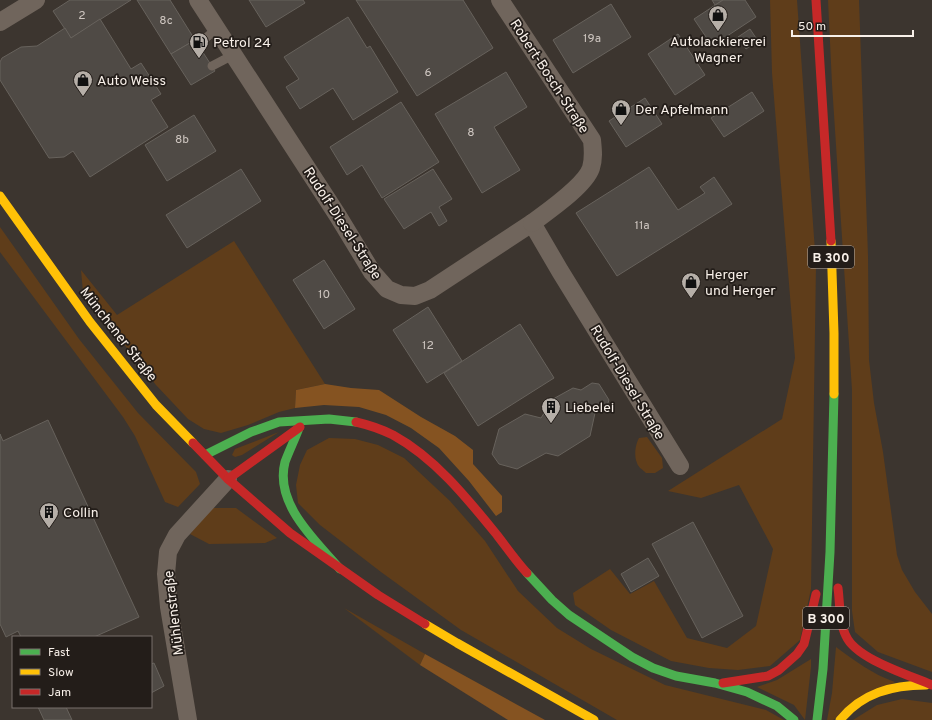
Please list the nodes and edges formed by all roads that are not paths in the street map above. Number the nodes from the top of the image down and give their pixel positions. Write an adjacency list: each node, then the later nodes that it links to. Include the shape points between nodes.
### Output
1 (36, 0): 5 (street)
2 (198, 0): 6 (street, Rudolf-Diesel-Straße)
3 (500, 0): 11 (street, Robert-Bosch-Straße, via 592,140 594,155 591,169 583,181)
4 (816, 0): 17 (main road, B 300, via 834,331)
5 (0, 22)
6 (216, 29): 7 (lane); 8 (street, Rudolf-Diesel-Straße)
7 (198, 45)
8 (233, 55): 9 (lane); 11 (street, Rudolf-Diesel-Straße, via 372,272 387,289 401,295 415,296 430,290)
9 (212, 66)
10 (0, 196): 14 (main road, Münchener Straße, via 90,322 156,405)
11 (532, 223): 15 (street, Rudolf-Diesel-Straße)
12 (315, 418): 13 (main road); 14 (main road, via 279,422 242,436); 19 (main road, via 354,421 376,426 410,445 432,462 461,492 526,572 562,609 630,656 684,678)
13 (299, 428): 16 (main road); 18 (main road, via 285,463 287,498 300,523)
14 (205, 455): 16 (main road, Münchener Straße)
15 (680, 466)
16 (228, 479): 18 (main road, Münchener Straße, via 290,533); 21 (street, Mühlenstraße, via 177,535 168,552 166,574 169,607)
17 (832, 515): 19 (main road, via 804,644 792,659 768,676); 20 (main road, via 841,617 850,644 866,657); 24 (main road, B 300)
18 (340, 569): 22 (main road, via 457,643)
19 (716, 684): 23 (main road, via 765,699)
20 (931, 685): 25 (main road, via 901,686 877,692 853,706)
21 (188, 720)
22 (594, 720)
23 (794, 720)
24 (817, 720)
25 (840, 720)

